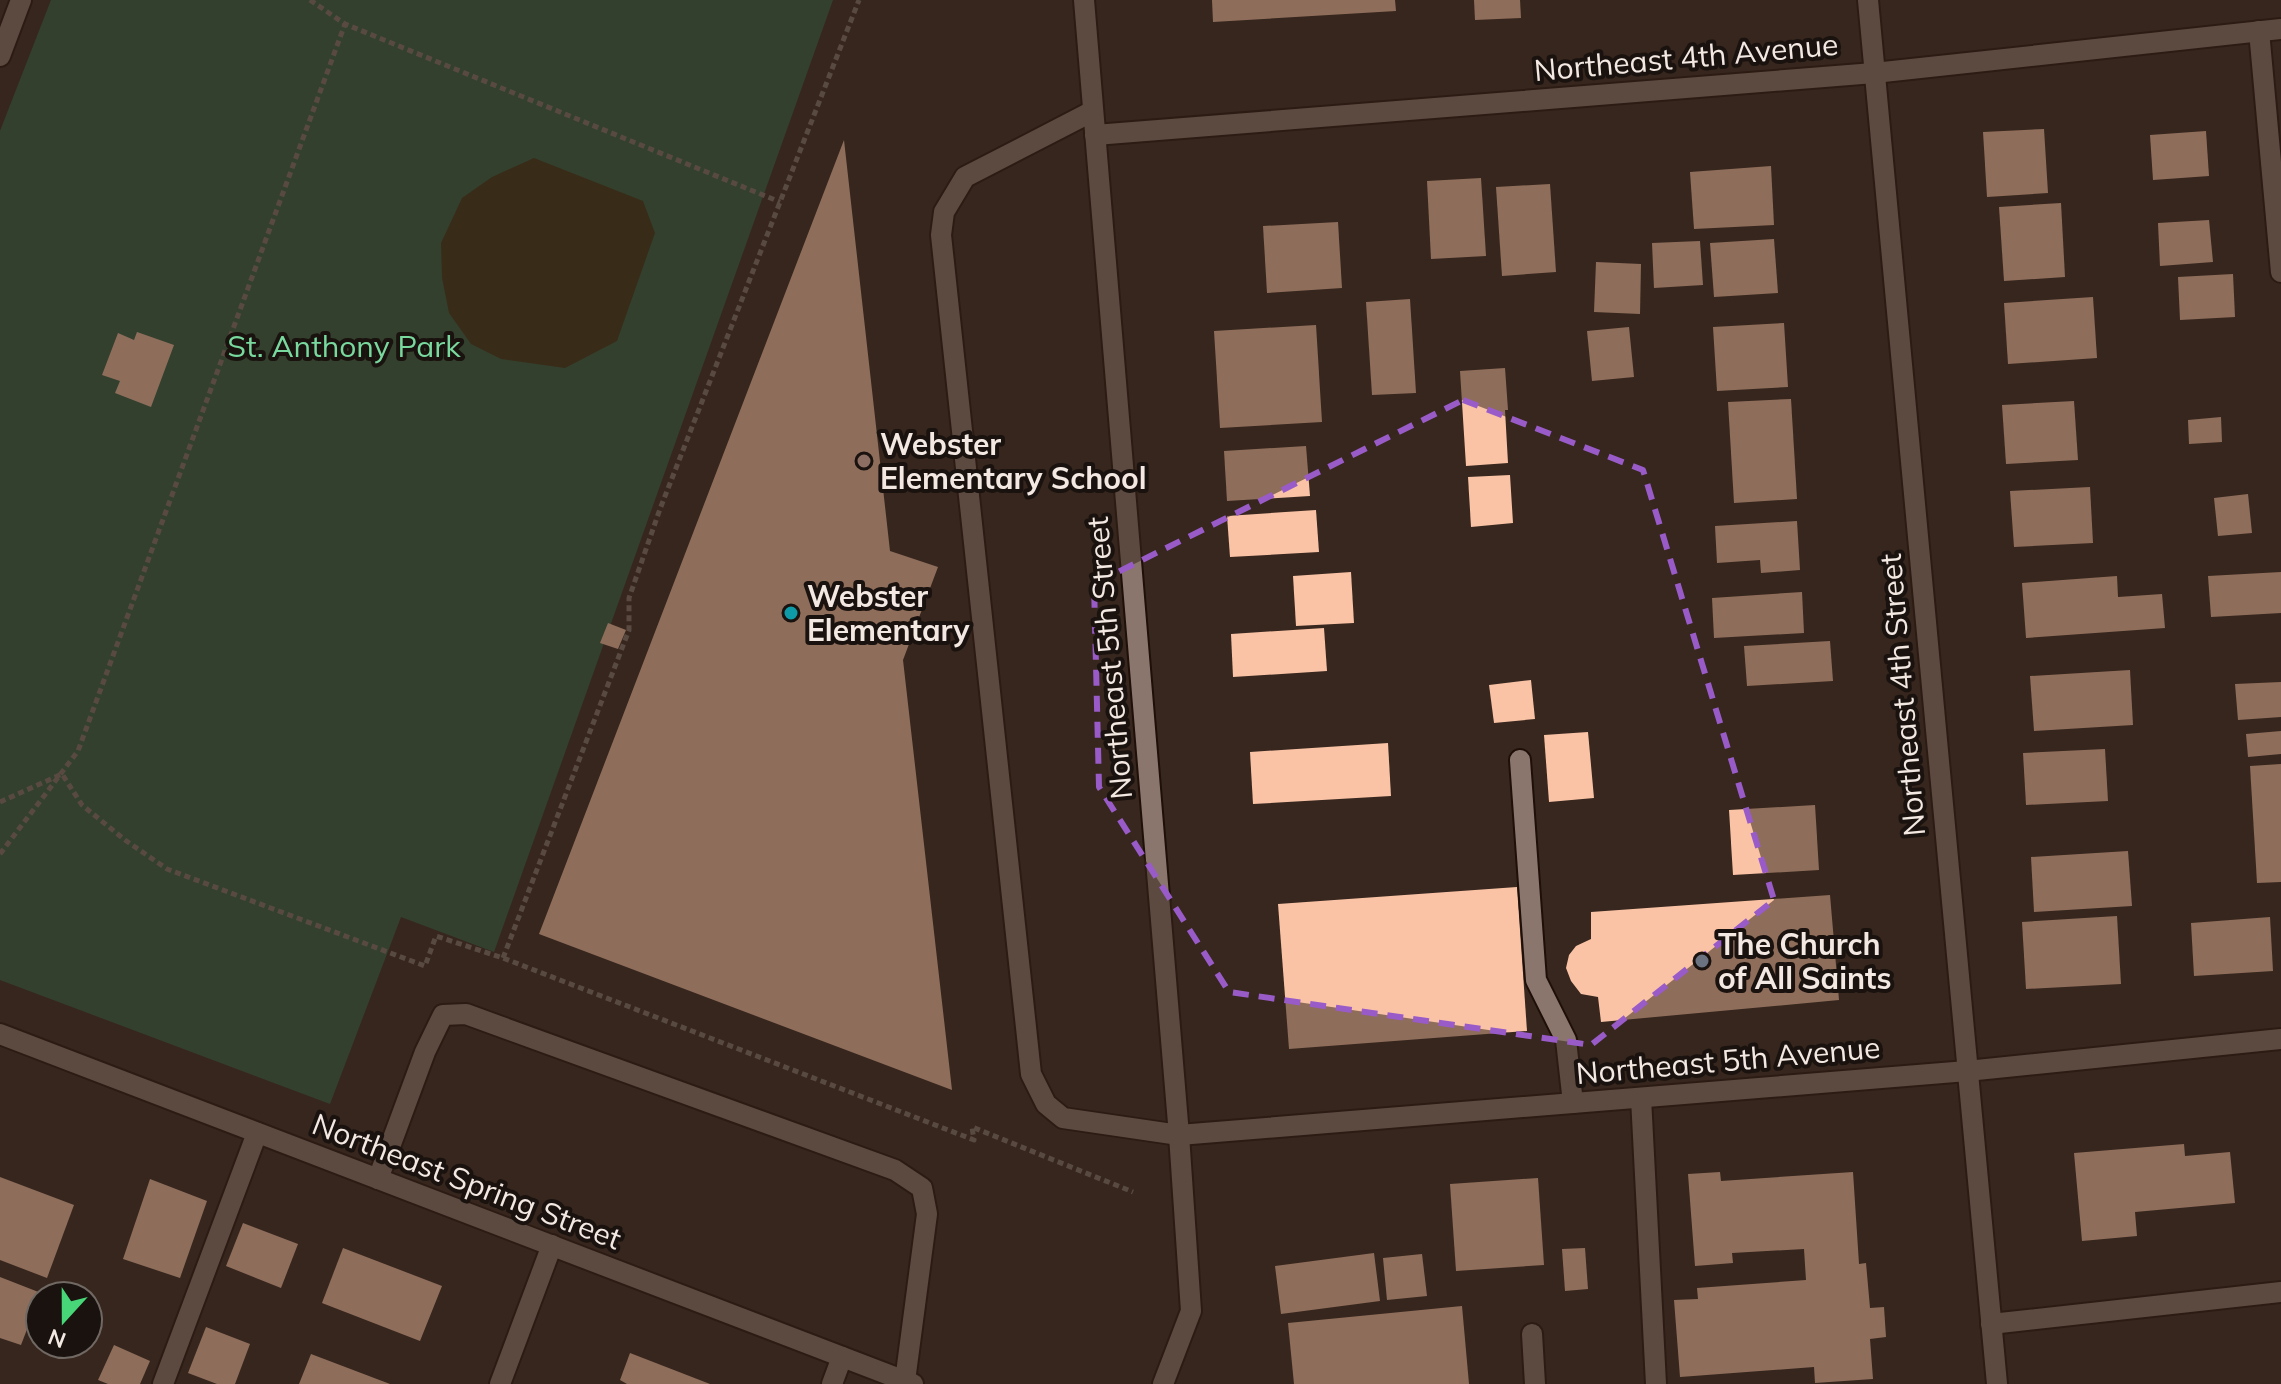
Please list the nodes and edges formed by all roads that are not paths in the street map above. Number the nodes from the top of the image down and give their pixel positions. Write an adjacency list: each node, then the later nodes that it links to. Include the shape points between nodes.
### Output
1 (21, 0): 6 (street)
2 (1084, 0): 8 (street, Northeast 5th Street)
3 (1868, 0): 7 (street, Northeast 4th Street)
4 (2281, 29): 5 (street, Northeast 4th Avenue)
5 (2259, 31): 7 (street, Northeast 4th Avenue); 10 (street)
6 (0, 56)
7 (1874, 73): 9 (street, Northeast 4th Avenue); 14 (street, Northeast 4th Street)
8 (1093, 111): 9 (street, Northeast 5th Street); 18 (street, Northeast 5th Avenue, via 965,177 944,212 941,235 1031,1074 1046,1104 1063,1118)
9 (1095, 135): 18 (street, Northeast 5th Street)
10 (2281, 272)
11 (1520, 760): 16 (street, via 1536,980 1566,1040)
12 (0, 1034): 17 (street, Northeast Spring Street)
13 (2281, 1039): 14 (street, Northeast 5th Avenue)
14 (1967, 1071): 15 (street, Northeast 5th Avenue); 22 (street, Northeast 4th Street)
15 (1641, 1098): 16 (street, Northeast 5th Avenue); 31 (street)
16 (1573, 1103): 18 (street, Northeast 5th Avenue)
17 (257, 1133): 19 (street, Northeast Spring Street); 26 (street)
18 (1179, 1135): 29 (street, Northeast 5th Street, via 1191,1311)
19 (378, 1179): 20 (street, Northeast Spring Street); 25 (street, via 443,1015 466,1014 895,1170 922,1188 927,1214)
20 (552, 1245): 24 (street, Northeast Spring Street); 27 (street)
21 (2281, 1292): 22 (street)
22 (1991, 1324): 32 (street, Northeast 4th Street)
23 (1532, 1334): 30 (street)
24 (842, 1357): 25 (street, Northeast Spring Street); 28 (street)
25 (909, 1382)
26 (163, 1384)
27 (500, 1384)
28 (832, 1384)
29 (1163, 1384)
30 (1535, 1384)
31 (1656, 1384)
32 (1997, 1384)

